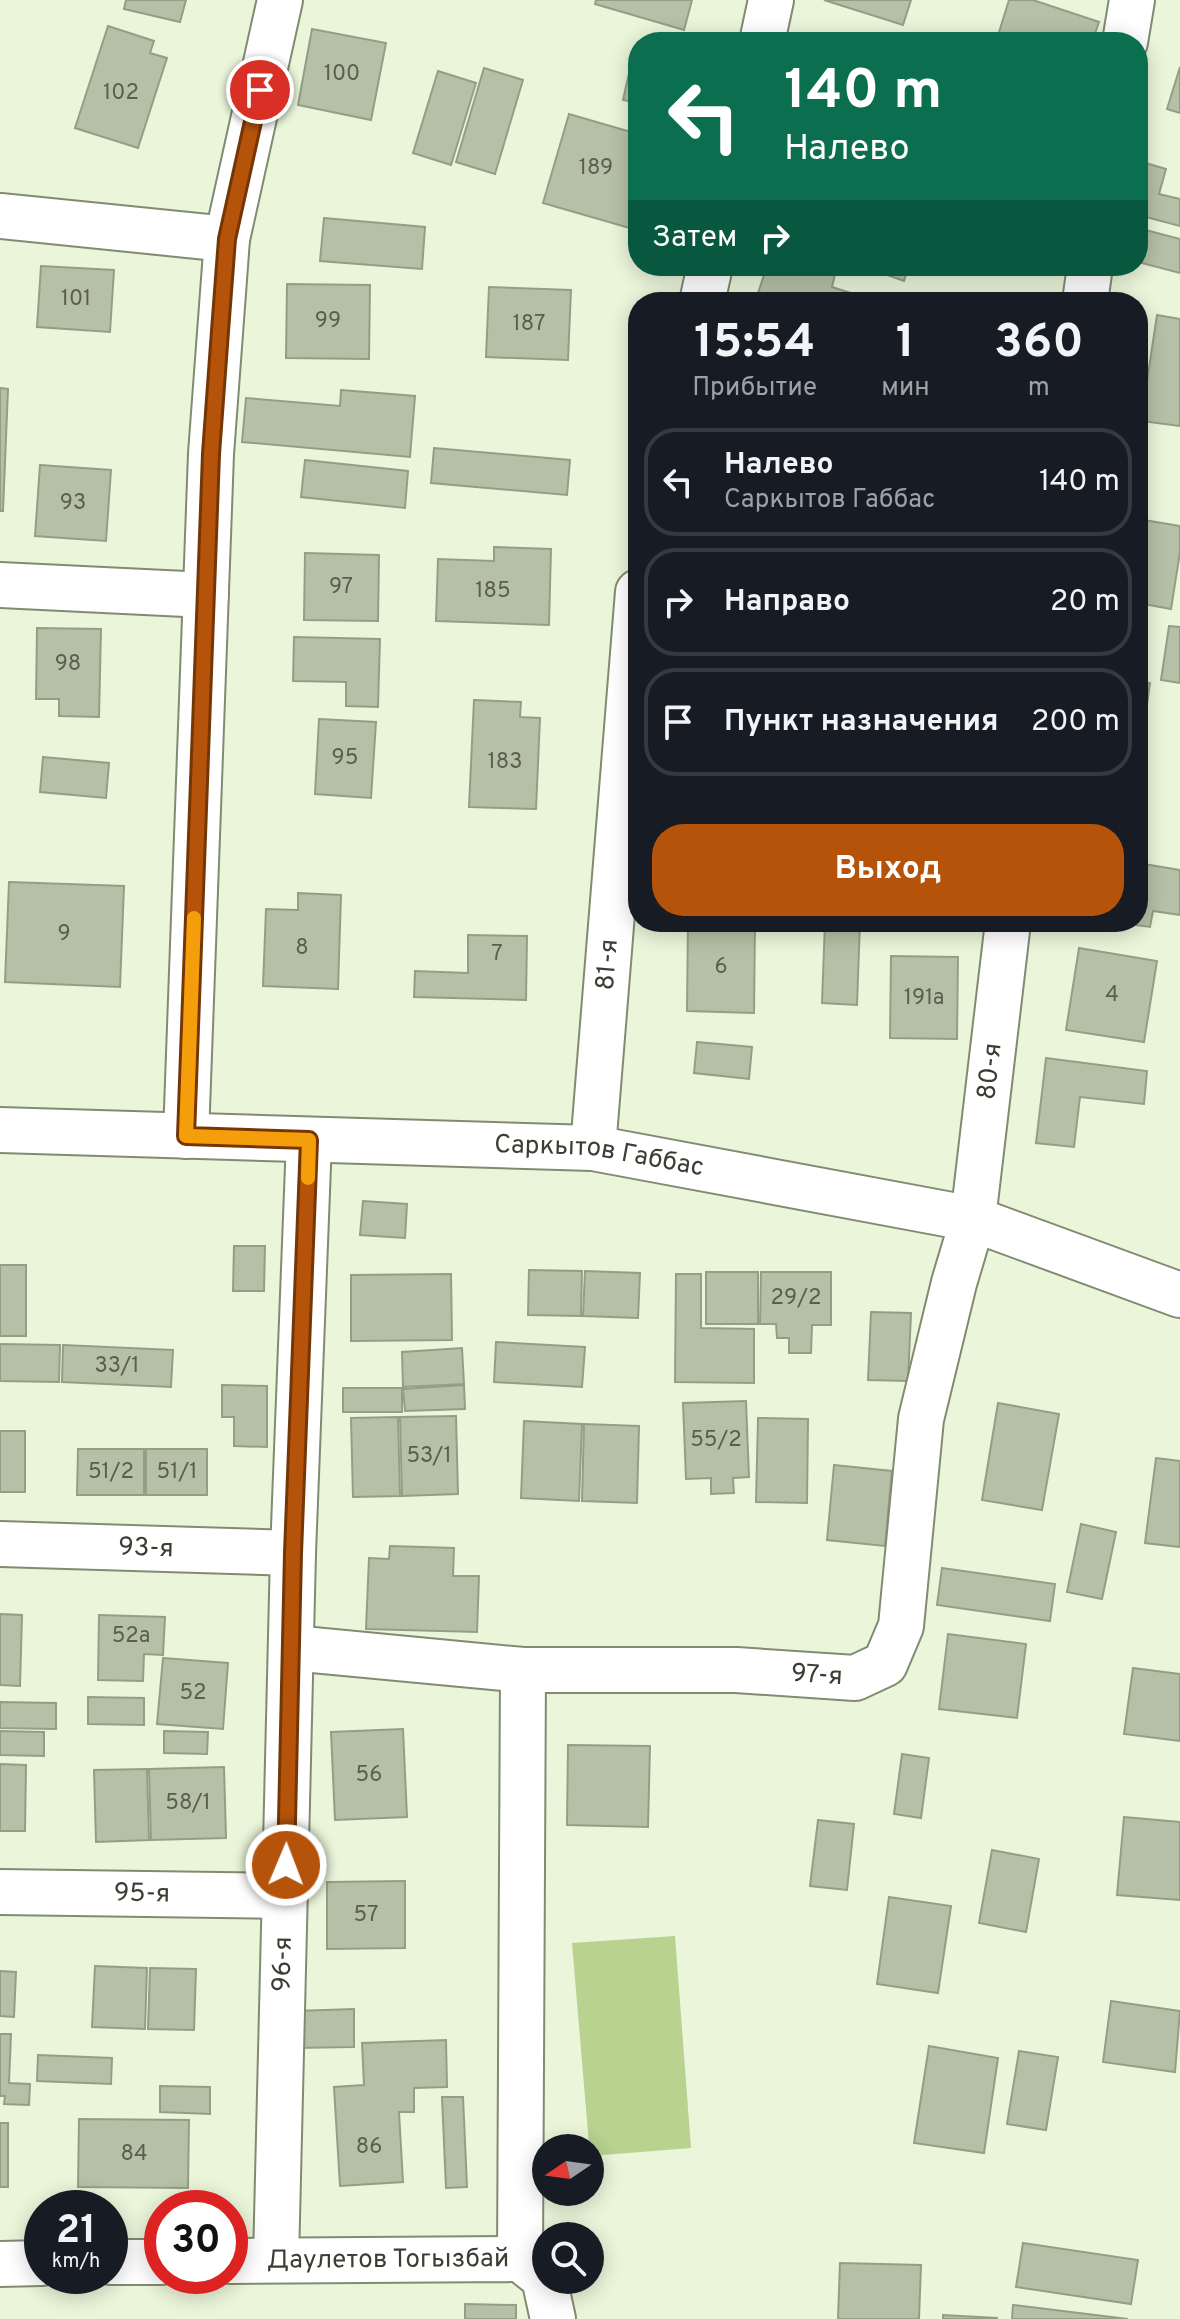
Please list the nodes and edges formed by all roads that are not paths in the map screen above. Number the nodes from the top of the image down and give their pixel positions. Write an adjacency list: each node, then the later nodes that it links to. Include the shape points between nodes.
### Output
1 (280, 0): 7 (street)
2 (771, 0): 4 (street)
3 (1132, 0): 5 (street)
4 (764, 32)
5 (1127, 32)
6 (0, 216): 7 (street)
7 (227, 239): 9 (street)
8 (0, 585): 9 (street)
9 (206, 595): 13 (street)
10 (628, 716): 15 (street, 81-я)
11 (1007, 932): 16 (street, 80-я)
12 (0, 1130): 13 (street, Саркытов Габбас)
13 (186, 1136): 14 (street, Саркытов Габбас)
14 (309, 1140): 15 (street, Саркытов Габбас); 19 (street, 96-я)
15 (593, 1148): 16 (street, Саркытов Габбас)
16 (973, 1219): 17 (street, Саркытов Габбас); 21 (street, 97-я, via 921,1419 901,1626 885,1664 855,1678 736,1670)
17 (1180, 1295)
18 (0, 1544): 19 (street, 93-я)
19 (293, 1553): 20 (street, 96-я)
20 (292, 1648): 21 (street, 97-я); 23 (street, 96-я)
21 (523, 1670): 24 (street)
22 (0, 1892): 23 (street, 95-я)
23 (285, 1896): 25 (street, 96-я)
24 (520, 2259): 25 (street, Даулетов Тогызбай); 29 (street, Даулетов Тогызбай, via 544,2278)
25 (276, 2260): 26 (street, Даулетов Тогызбай)
26 (248, 2261)
27 (24, 2263): 28 (street)
28 (0, 2264)
29 (553, 2319)

